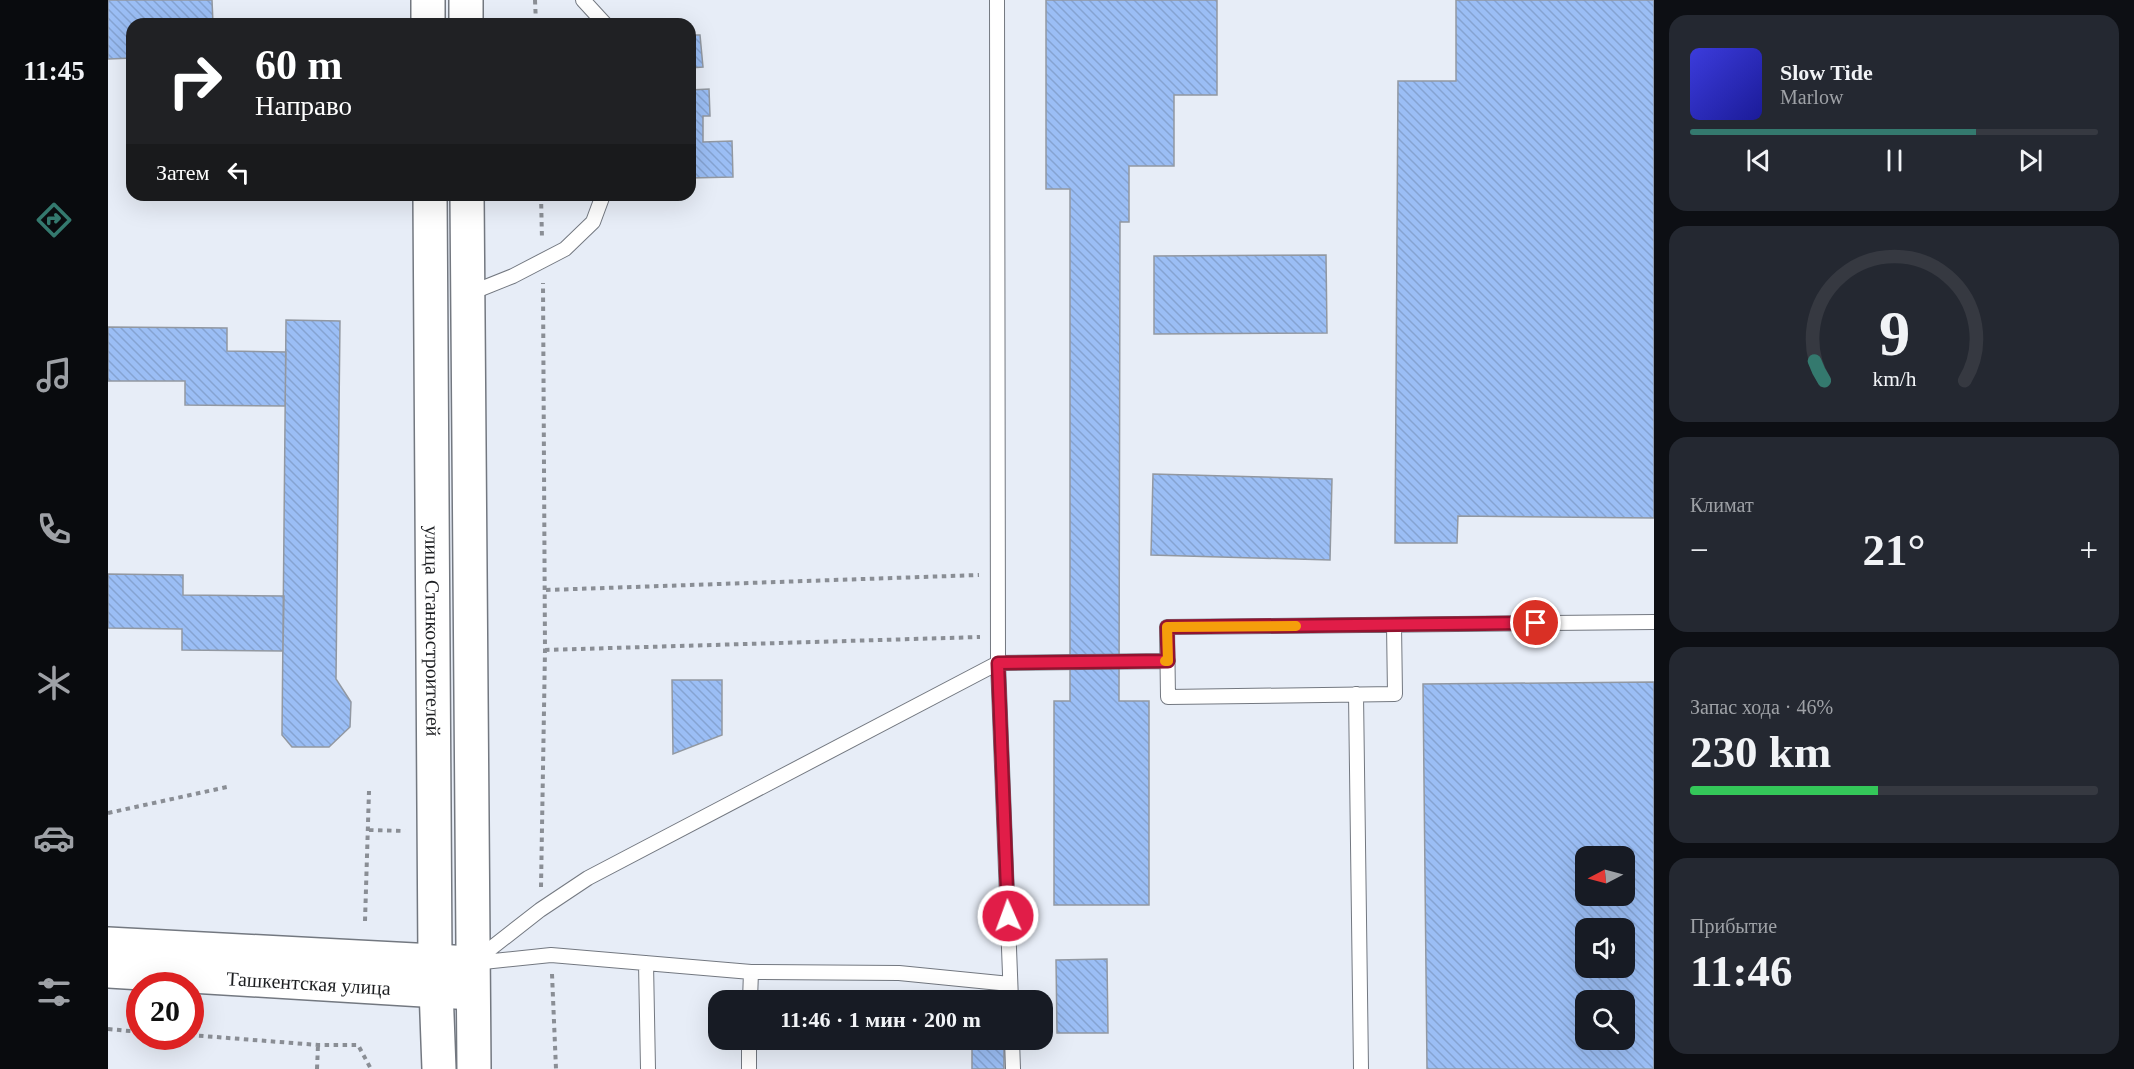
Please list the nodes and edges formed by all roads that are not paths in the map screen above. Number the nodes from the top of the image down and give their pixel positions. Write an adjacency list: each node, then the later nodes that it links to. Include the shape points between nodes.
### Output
1 (428, 0): 5 (main road)
2 (466, 0): 6 (main road)
3 (583, 0): 7 (lane)
4 (997, 0): 15 (lane)
5 (428, 18)
6 (466, 18)
7 (600, 18)
8 (430, 201): 21 (main road, улица Станкостроителей)
9 (467, 201): 11 (main road, улица Станкостроителей)
10 (601, 201): 11 (lane, via 593,222 565,249)
11 (468, 294): 22 (main road, улица Станкостроителей)
12 (1654, 622): 13 (lane)
13 (1394, 625): 14 (lane, via 1167,627); 16 (lane, via 1395,694)
14 (1168, 661): 15 (lane); 16 (lane, via 1168,696)
15 (998, 663): 22 (lane, via 588,878 540,910); 23 (lane)
16 (1356, 694): 33 (lane)
17 (108, 944): 21 (main road, Ташкентская улица)
18 (646, 963): 20 (lane); 22 (lane, via 551,954); 30 (lane)
19 (108, 971): 21 (main road, Ташкентская улица)
20 (751, 972): 23 (lane, via 899,973); 24 (lane)
21 (436, 976): 22 (main road, Ташкентская улица); 28 (main road, улица Станкостроителей)
22 (472, 978): 29 (main road, улица Станкостроителей)
23 (1010, 984): 25 (lane)
24 (750, 990)
25 (1010, 990)
26 (749, 1050): 31 (lane)
27 (1012, 1050): 32 (lane)
28 (439, 1069)
29 (474, 1069)
30 (648, 1069)
31 (749, 1069)
32 (1013, 1069)
33 (1361, 1069)

